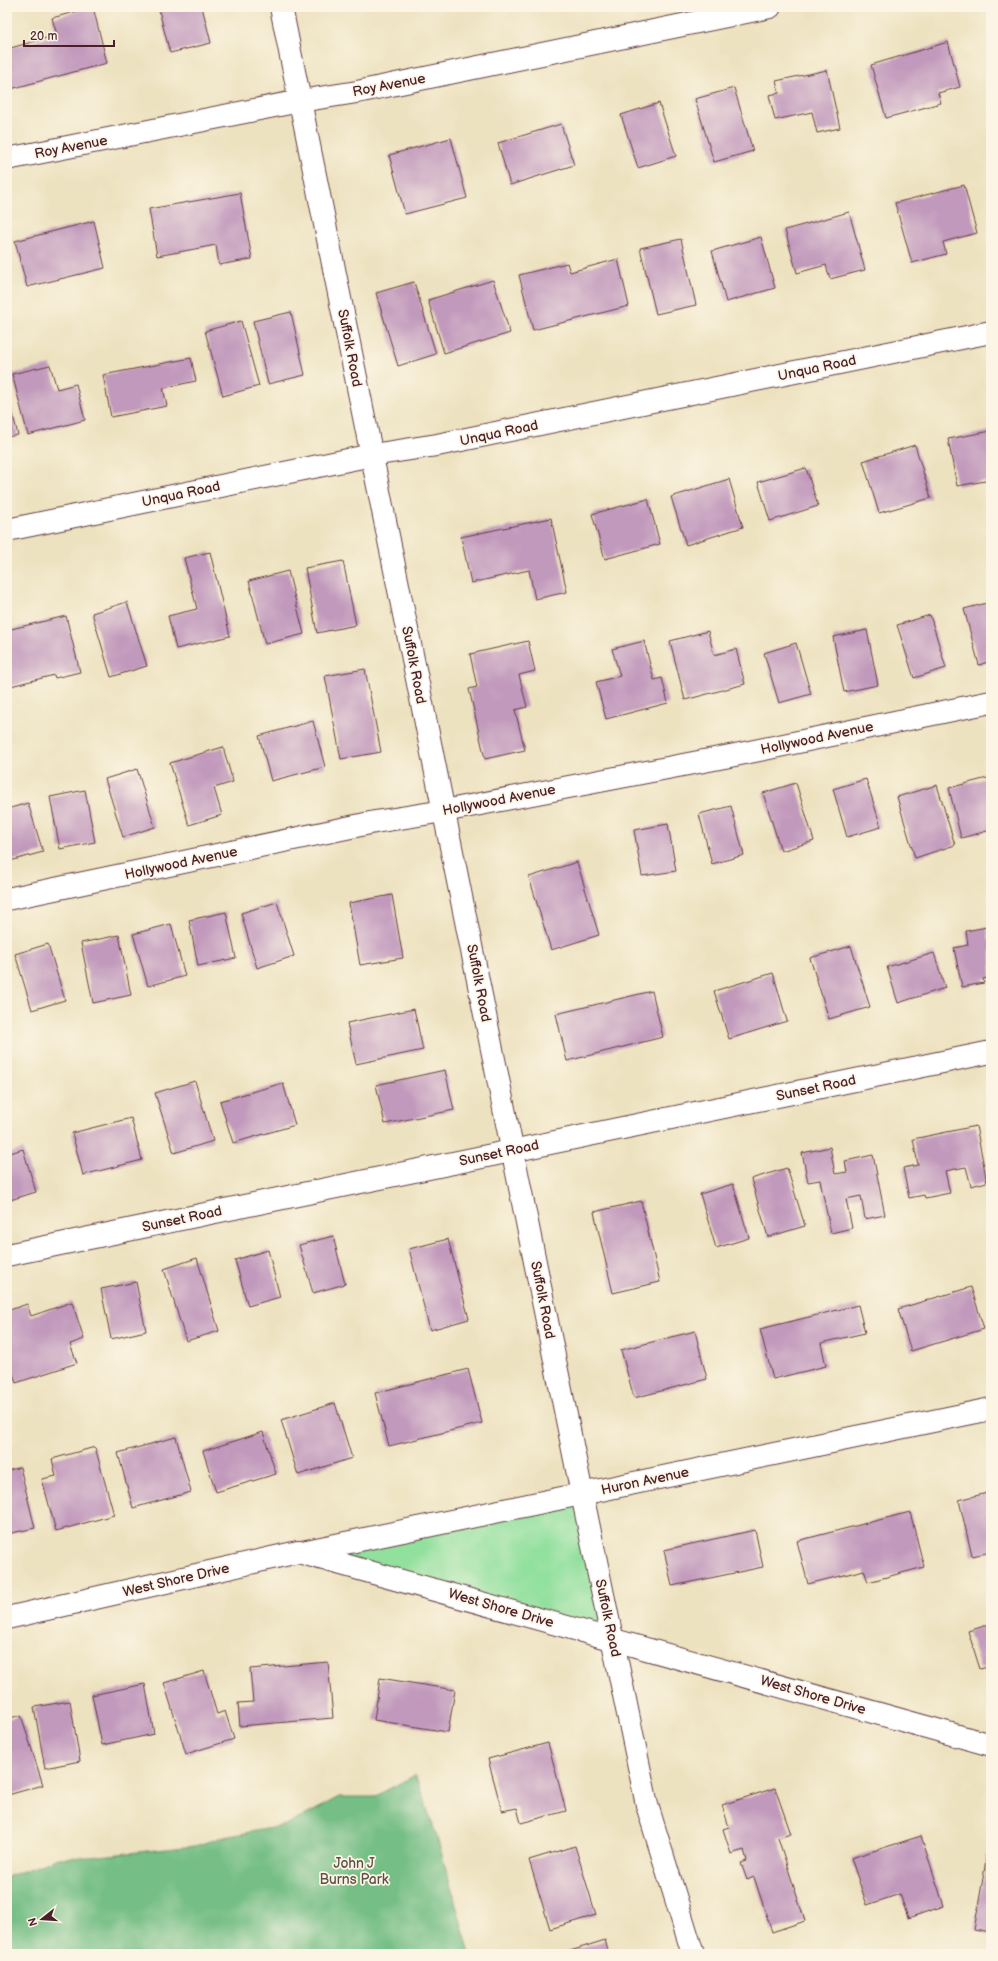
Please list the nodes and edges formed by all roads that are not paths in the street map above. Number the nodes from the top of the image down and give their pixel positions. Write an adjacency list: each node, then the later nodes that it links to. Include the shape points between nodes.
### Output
1 (281, 7): 3 (street, Suffolk Road)
2 (770, 7): 3 (street, Roy Avenue, via 357,92)
3 (300, 101): 4 (street, Roy Avenue); 6 (street, Suffolk Road)
4 (7, 160)
5 (991, 332): 6 (street, Unqua Road, via 437,445)
6 (372, 455): 7 (street, Unqua Road); 9 (street, Suffolk Road)
7 (7, 530)
8 (991, 702): 9 (street, Hollywood Avenue)
9 (444, 811): 10 (street, Hollywood Avenue, via 375,822); 12 (street, Suffolk Road)
10 (7, 899)
11 (991, 1052): 12 (street, Sunset Road)
12 (513, 1150): 13 (street, Sunset Road); 15 (street, Suffolk Road)
13 (7, 1254)
14 (991, 1409): 15 (street, Huron Avenue)
15 (582, 1494): 16 (street, Huron Avenue); 18 (street, Suffolk Road)
16 (298, 1552): 17 (street, West Shore Drive); 18 (street, West Shore Drive)
17 (7, 1618)
18 (612, 1639): 19 (street, West Shore Drive); 20 (street, Suffolk Road, via 647,1805)
19 (991, 1745)
20 (693, 1954)

